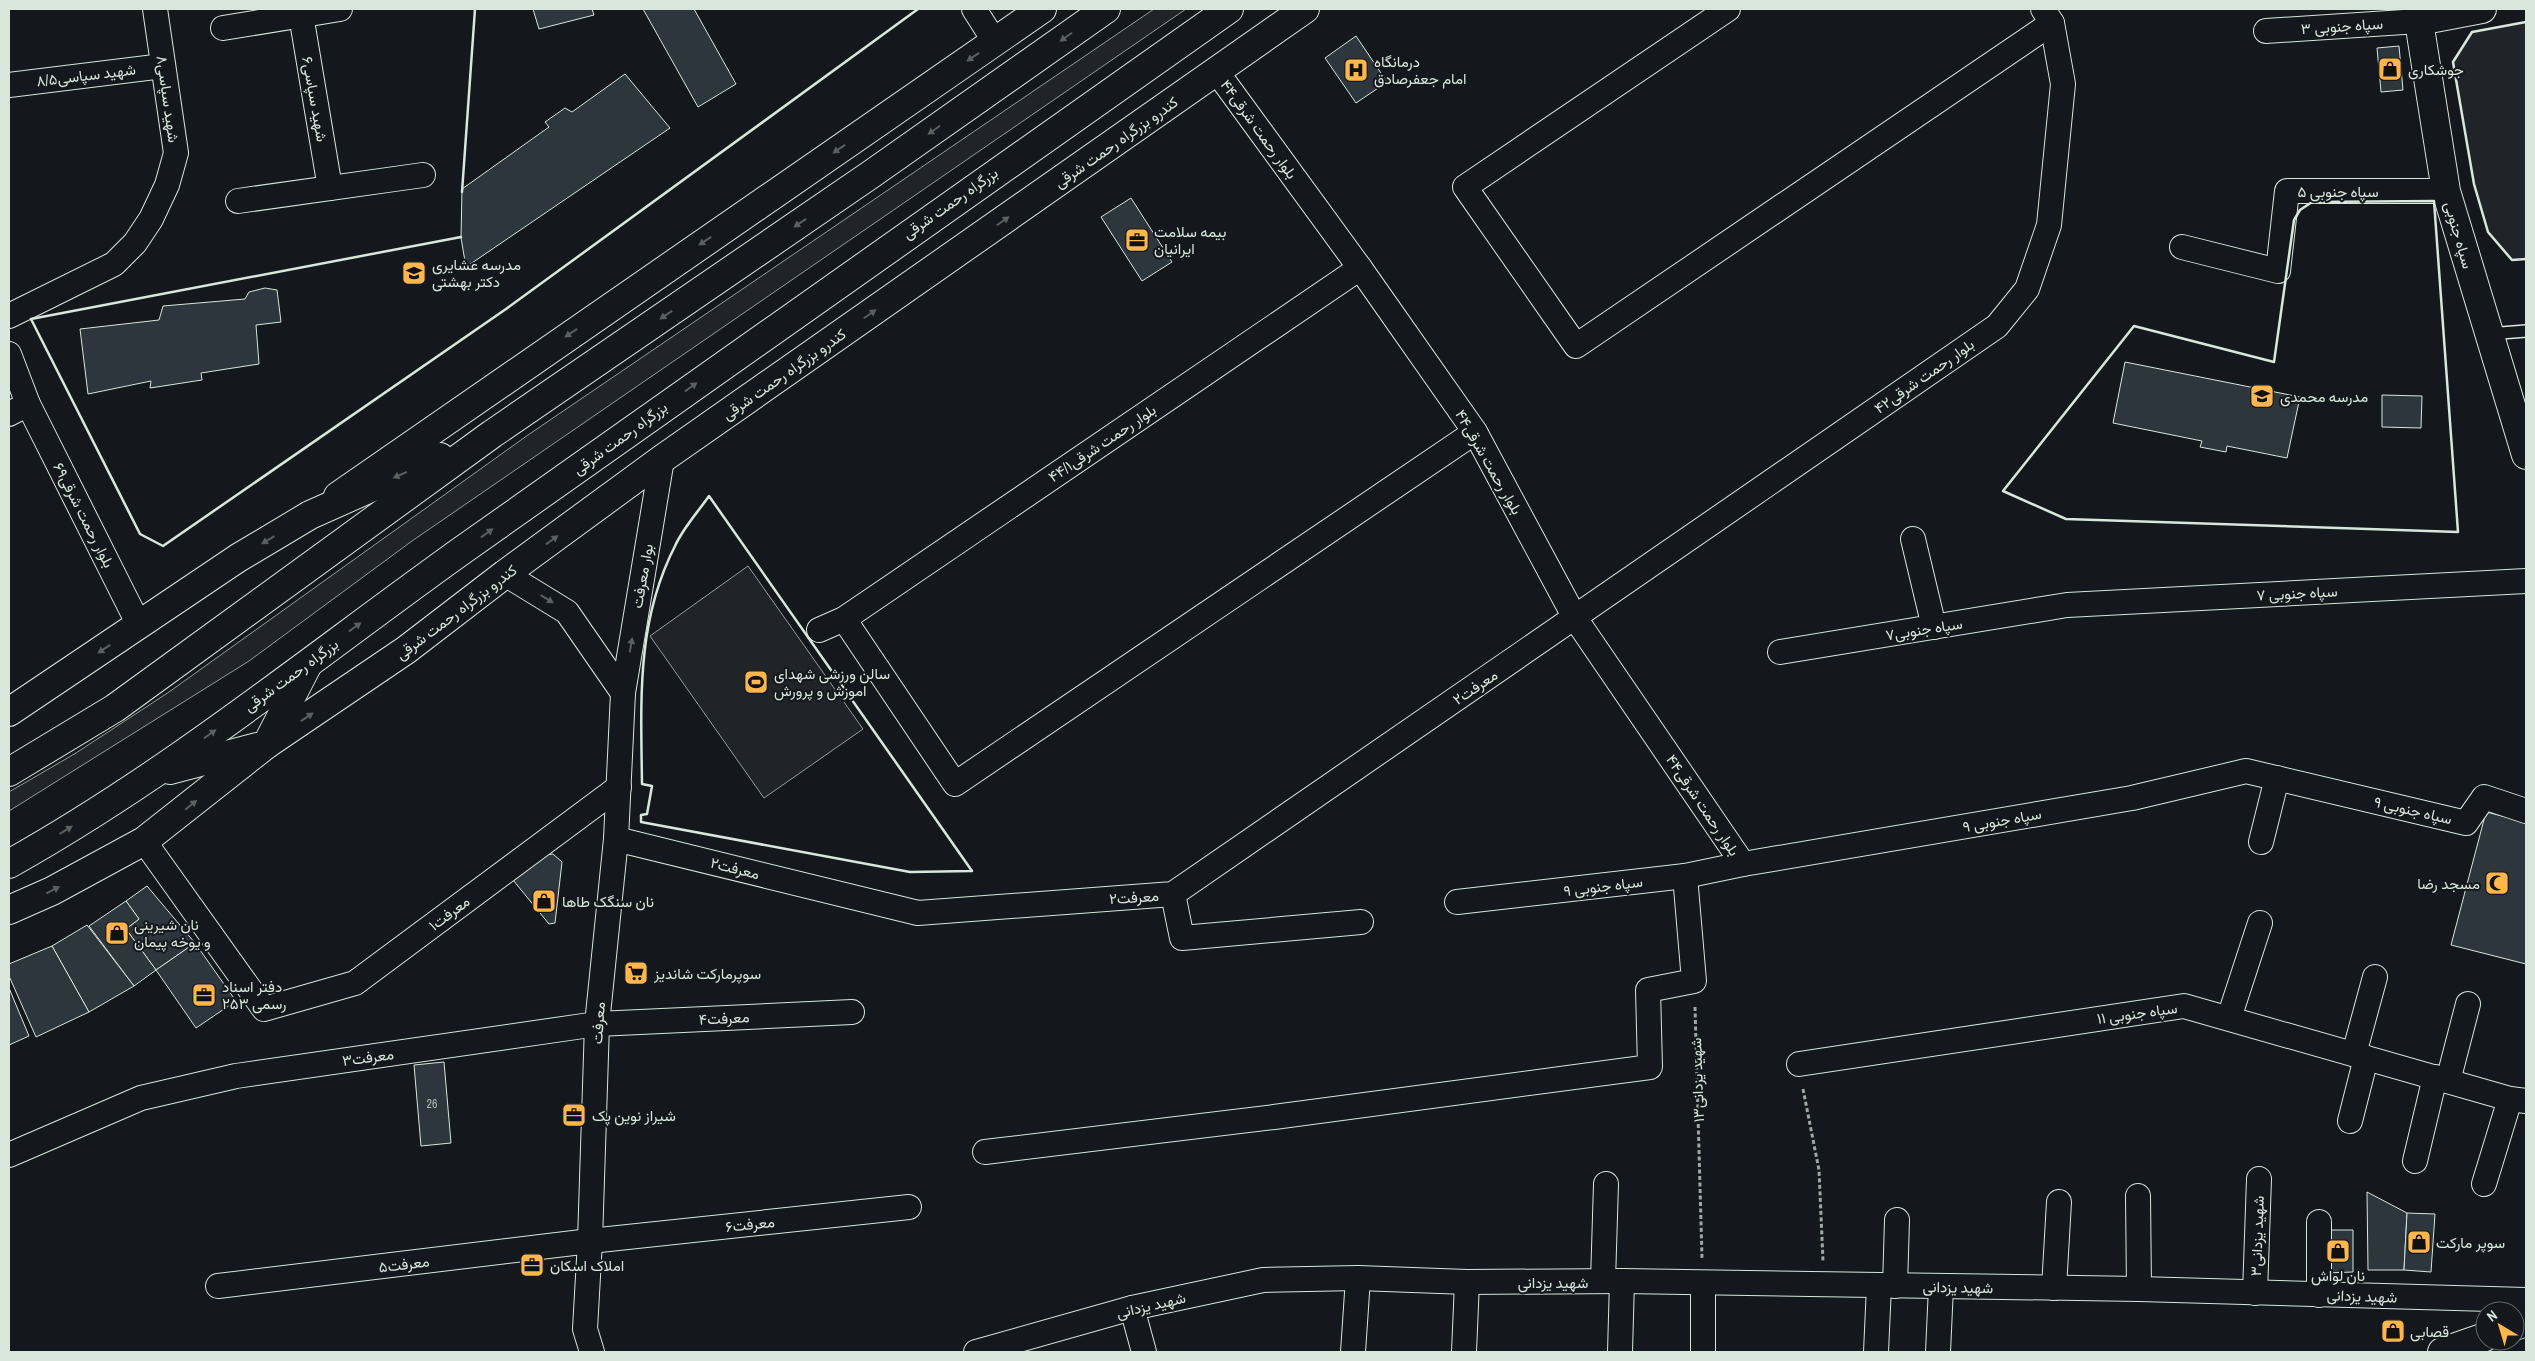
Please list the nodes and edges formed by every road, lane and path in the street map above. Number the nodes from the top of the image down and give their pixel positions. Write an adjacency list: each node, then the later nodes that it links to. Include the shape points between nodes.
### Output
1 (155, 9): 16 (street, شهید سپاسی۸)
2 (340, 9): 10 (street)
3 (974, 9): 15 (street)
4 (1042, 9): 15 (main road)
5 (1106, 9): 32 (main road, one-way to 32)
6 (1229, 9): 46 (main road, بزرگراه رحمت شرقی, one-way to 6, via 902,236)
7 (1305, 9): 17 (main road, کندرو بزرگراه رحمت شرقی)
8 (1728, 9): 12 (street, via 1466,187 1576,346)
9 (2482, 9): 11 (main road)
10 (300, 11): 13 (street); 20 (street, شهید سپاسی۶)
11 (2418, 15): 14 (street, ۳ سپاه جنوبی); 21 (main road, سپاه جنوبی)
12 (2048, 16): 40 (street, بلوار رحمت شرقی۴۲, via 2063,84 2049,224 2027,289 1997,326)
13 (223, 28)
14 (2266, 31)
15 (995, 42): 35 (main road, one-way to 35)
16 (163, 66): 18 (street, شهید سپاسی۸/۵); 25 (street, شهید سپاسی۸, via 176,153 167,185 152,218 136,243 114,264)
17 (1217, 72): 24 (street, ۴۴بلوار رحمت شرقی); 34 (main road, کندرو بزرگراه رحمت شرقی, one-way to 17)
18 (9, 85)
19 (423, 175): 20 (street)
20 (330, 188): 22 (street)
21 (2446, 191): 23 (street, ۵ سپاه جنوبی, via 2287,192 2278,271); 27 (main road, سپاه جنوبی)
22 (238, 201)
23 (2182, 247)
24 (1360, 268): 31 (street, ۴۴بلوار رحمت شرقی); 41 (street, بلوار رحمت شرقی۴۴/۱)
25 (9, 316)
26 (2526, 331): 27 (lane)
27 (2488, 334): 30 (main road, سپاه جنوبی)
28 (9, 354): 29 (street)
29 (19, 409): 42 (street, بلوار رحمت شرقی۶۹)
30 (2522, 426): 33 (main road, سپاه جنوبی)
31 (1475, 432): 40 (street, ۴۴بلوار رحمت شرقی); 41 (street, via 955,784)
32 (492, 434): 35 (main road, one-way to 35); 50 (main road, via 115,708)
33 (2526, 455)
34 (662, 459): 37 (main road, کندرو بزرگراه رحمت شرقی, one-way to 34); 47 (street, بوار معرفت, one-way to 34)
35 (310, 515): 42 (main road, one-way to 42, via 238,558)
36 (1913, 539): 43 (street)
37 (505, 574): 47 (street, one-way to 47, via 567,612); 49 (main road, کندرو بزرگراه رحمت شرقی, one-way to 37, via 406,650)
38 (2526, 581): 39 (street, ۷ سپاه جنوبی)
39 (2068, 605): 43 (street, سپاه جنوبی۷)
40 (1575, 618): 59 (street, ۴۴بلوار رحمت شرقی); 61 (street, معرفت۲)
41 (844, 619): 44 (street, بلوار رحمت شرقی۴۴/۱)
42 (140, 625): 48 (main road, one-way to 48)
43 (1934, 627): 45 (street, سپاه جنوبی۷)
44 (820, 630)
45 (1780, 652)
46 (310, 661): 49 (main road); 51 (main road, بزرگراه رحمت شرقی, one-way to 46)
47 (623, 693): 53 (street, معرفت)
48 (9, 712)
49 (267, 744): 51 (main road); 56 (main road, کندرو بزرگراه رحمت شرقی, one-way to 49)
50 (9, 772)
51 (157, 773): 58 (main road, بزرگراه رحمت شرقی, one-way to 51)
52 (2277, 778): 54 (street, ۹ سپاه جنوبی, via 2466,823 2484,797); 57 (street); 59 (street, ۹ سپاه جنوبی, via 2246,771 2132,798)
53 (619, 787): 55 (street, معرفت); 56 (street, معرفت۱, via 355,983 264,1009)
54 (2526, 811)
55 (616, 839): 61 (street, معرفت۲, via 918,913); 71 (street, معرفت)
56 (144, 841): 63 (main road, کندرو بزرگراه رحمت شرقی, one-way to 56, via 52,891)
57 (2261, 842)
58 (9, 864)
59 (1743, 864): 60 (street, ۹ سپاه جنوبی)
60 (1685, 876): 62 (street, ۹ سپاه جنوبی); 67 (street)
61 (1173, 894): 64 (street, via 1182,938)
62 (1457, 902)
63 (9, 910)
64 (1361, 922)
65 (2260, 923): 70 (street)
66 (2375, 977): 72 (street)
67 (1694, 981): 77 (street, via 1648,990 1650,1067); 92 (path, شهید یزدانی۱۳)
68 (2468, 1004): 74 (street)
69 (852, 1012): 71 (street, معرفت۴)
70 (2228, 1018): 72 (street, ۱۱ سپاه جنوبی); 73 (street, ۱۱ سپاه جنوبی, via 2184,1006)
71 (597, 1024): 78 (street, معرفت۳, via 236,1076 141,1098); 88 (street, معرفت)
72 (2360, 1056): 74 (street, ۱۱ سپاه جنوبی); 76 (street)
73 (1799, 1064): 93 (path, via 1819,1170)
74 (2442, 1079): 75 (street, ۱۱ سپاه جنوبی); 79 (street)
75 (2518, 1100): 82 (street)
76 (2350, 1122)
77 (986, 1152)
78 (9, 1155)
79 (2415, 1161)
80 (2259, 1179): 99 (street, شهید یزدانی۳)
81 (1606, 1184): 90 (street)
82 (2484, 1184)
83 (2138, 1196): 98 (street)
84 (2059, 1202): 97 (street)
85 (909, 1207): 88 (street, معرفت۶)
86 (1897, 1220): 95 (street)
87 (2319, 1222): 100 (street)
88 (590, 1241): 94 (street, معرفت۵); 105 (street, معرفت, via 585,1329)
89 (1358, 1278): 91 (street, شهید یزدانی); 102 (street, شهید یزدانی, via 1263,1280); 108 (street)
90 (1613, 1281): 91 (street, شهید یزدانی); 92 (street, شهید یزدانی); 110 (street)
91 (1467, 1282): 109 (street)
92 (1703, 1283): 93 (street, شهید یزدانی); 111 (street)
93 (1824, 1284): 95 (street, شهید یزدانی)
94 (218, 1286)
95 (1887, 1286): 96 (street, شهید یزدانی); 112 (street)
96 (1941, 1287): 97 (street, شهید یزدانی); 113 (street)
97 (2054, 1288): 98 (street, شهید یزدانی)
98 (2139, 1288): 99 (street, شهید یزدانی)
99 (2254, 1293): 100 (street, شهید یزدانی)
100 (2320, 1294): 101 (street, شهید یزدانی)
101 (2526, 1300)
102 (1132, 1308): 104 (street, شهید یزدانی); 107 (street)
103 (2475, 1340): 114 (main road)
104 (1007, 1348): 106 (street, شهید یزدانی)
105 (592, 1352)
106 (976, 1352)
107 (1144, 1352)
108 (1353, 1352)
109 (1464, 1352)
110 (1620, 1352)
111 (1702, 1352)
112 (1876, 1352)
113 (1938, 1352)
114 (2442, 1352)

